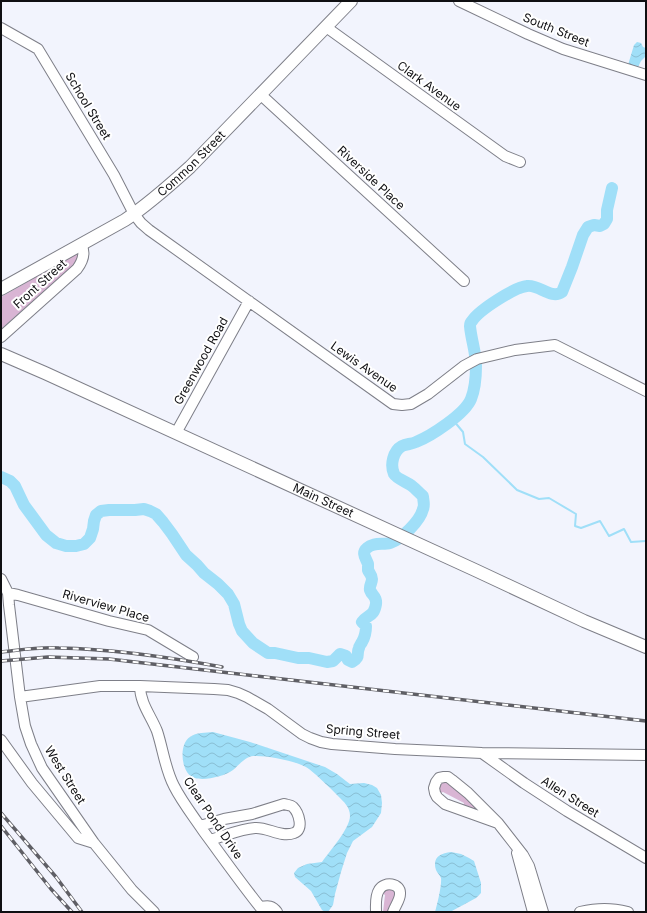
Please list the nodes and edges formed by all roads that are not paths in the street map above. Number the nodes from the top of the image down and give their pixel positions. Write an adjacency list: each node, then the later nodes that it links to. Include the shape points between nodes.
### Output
1 (351, 1): 3 (main road, Common Street)
2 (459, 1): 5 (street, South Street, via 563,49)
3 (326, 27): 6 (main road, Common Street); 7 (street, Clark Avenue, via 505,156)
4 (1, 28): 8 (street, School Street, via 38,49 114,175)
5 (646, 75)
6 (260, 94): 8 (main road, Common Street, via 190,167); 10 (street, Riverside Place)
7 (520, 162)
8 (134, 214): 9 (main road, Common Street); 12 (street, Lewis Avenue, via 149,230)
9 (81, 244): 11 (main road, Common Street); 13 (street, Front Street, via 84,256 77,269)
10 (464, 281)
11 (1, 289)
12 (249, 301): 15 (street, Lewis Avenue, via 393,404 411,404 474,360 515,350 555,345); 16 (street, Greenwood Road)
13 (1, 337)
14 (1, 354): 16 (main road, Main Street)
15 (646, 391)
16 (176, 433): 19 (main road, Main Street, via 584,621)
17 (1, 579): 18 (street, West Street)
18 (8, 593): 20 (street, Riverview Place, via 148,630); 22 (street, West Street)
19 (646, 647)
20 (193, 657)
21 (140, 686): 22 (street, Spring Street, via 100,686); 24 (street, Spring Street, via 214,688 238,693 268,709 302,734 321,742 345,746); 27 (street, Clear Pond Drive, via 141,698 157,730 172,782)
22 (20, 697): 29 (street, West Street, via 25,726 42,768)
23 (1, 740): 29 (street, via 32,784 78,838)
24 (482, 753): 25 (street, Spring Street); 31 (street, Allen Street, via 567,811)
25 (646, 755)
26 (498, 823): 26 (street, via 468,792 448,777 439,778 436,782 435,793 445,804); 30 (street)
27 (200, 826): 28 (street, Clear Pond Drive); 28 (street, via 284,804 293,807 299,816 300,826 293,834 255,828)
28 (210, 840): 32 (street, Clear Pond Drive)
29 (94, 843): 33 (street, West Street, via 132,890)
30 (514, 844): 37 (street); 38 (street, via 529,866)
31 (646, 858)
32 (262, 910): 34 (street, via 269,906)
33 (154, 912)
34 (277, 912)
35 (376, 912): 36 (street, via 378,890 388,884 399,888 400,893)
36 (392, 912)
37 (533, 912)
38 (543, 912)
39 (580, 912): 40 (street, via 603,908)
40 (628, 912)

